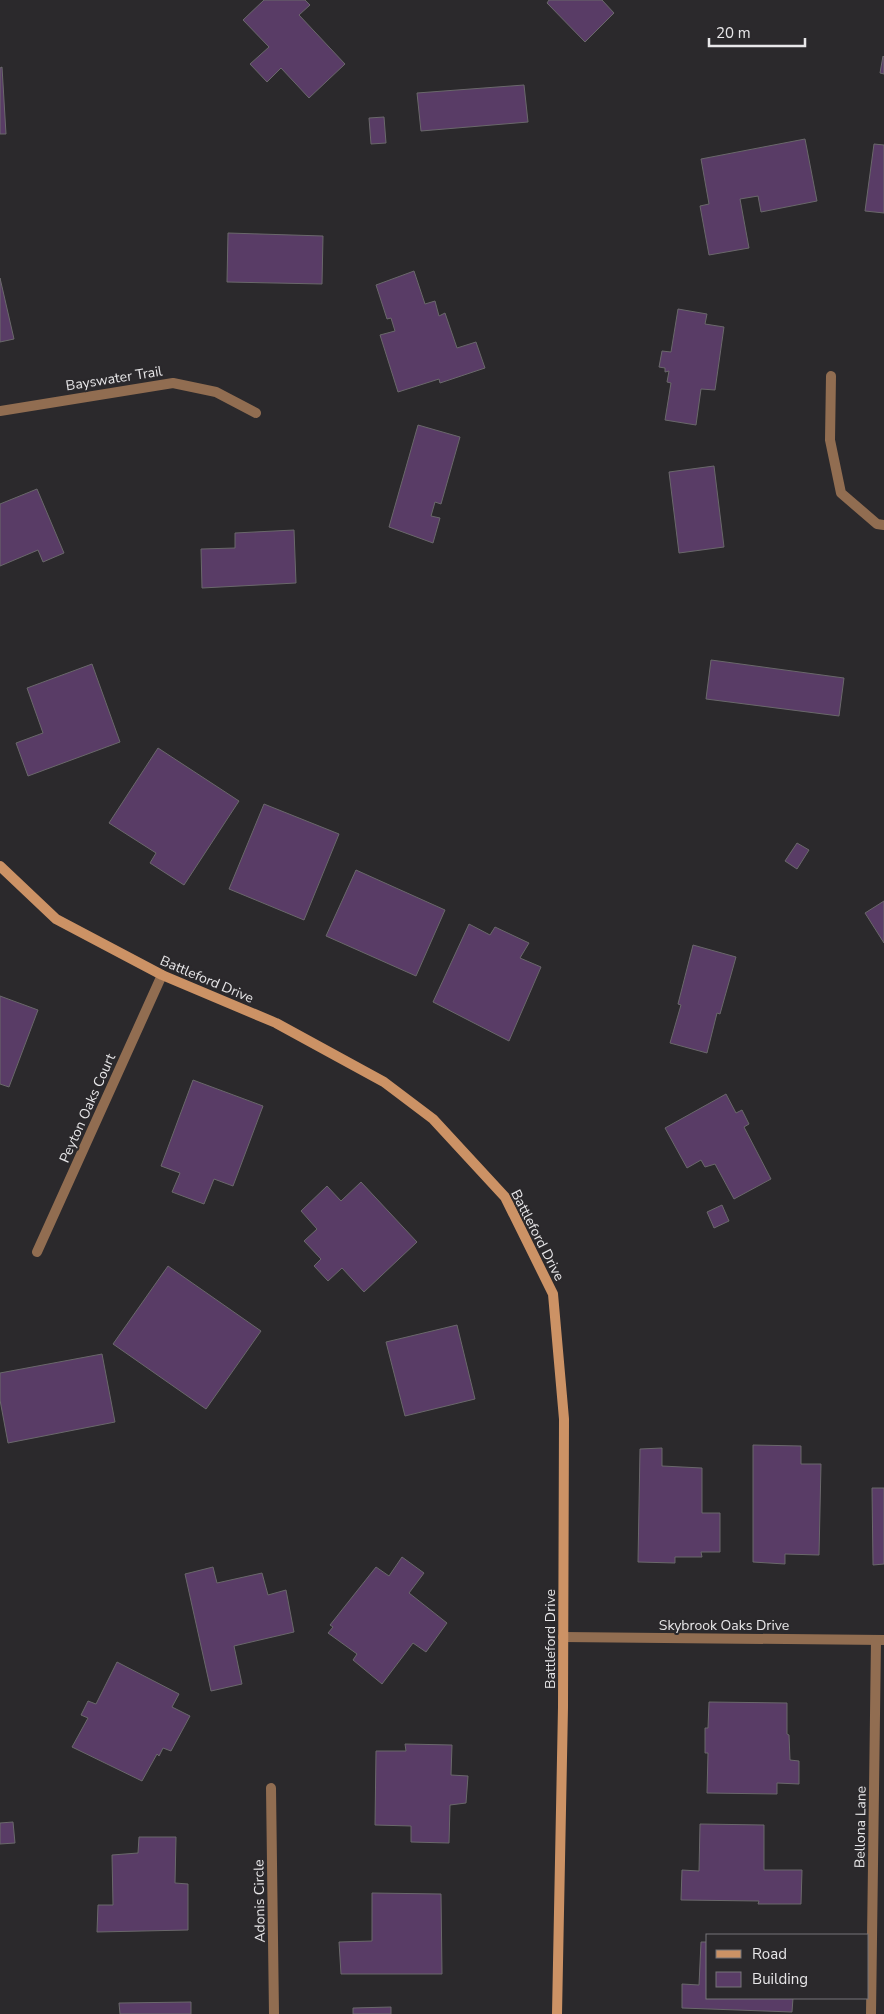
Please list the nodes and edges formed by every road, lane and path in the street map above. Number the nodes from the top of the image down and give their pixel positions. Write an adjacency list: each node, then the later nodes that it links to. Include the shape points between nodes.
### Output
1 (831, 376): 4 (street, via 830,440 841,493 877,524)
2 (0, 411): 3 (street, Bayswater Trail, via 173,382 216,392)
3 (256, 413)
4 (884, 525)
5 (0, 866): 6 (street, Battleford Drive, via 56,919)
6 (162, 975): 7 (street, Peyton Oaks Court); 8 (street, Battleford Drive, via 276,1023 384,1082 433,1119 506,1197 553,1294 564,1419)
7 (37, 1252)
8 (563, 1638): 9 (street, Skybrook Oaks Drive); 12 (street, Battleford Drive)
9 (880, 1640): 13 (street, Bellona Lane)
10 (272, 1788): 11 (street, Adonis Circle)
11 (274, 2014)
12 (557, 2014)
13 (871, 2014)

